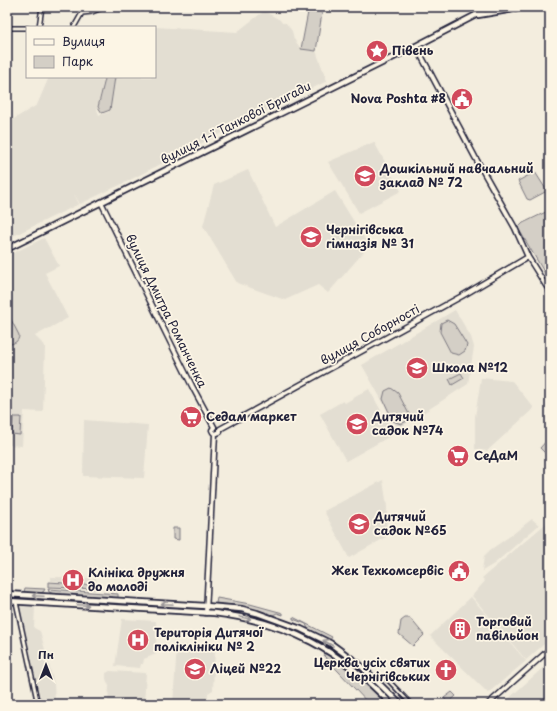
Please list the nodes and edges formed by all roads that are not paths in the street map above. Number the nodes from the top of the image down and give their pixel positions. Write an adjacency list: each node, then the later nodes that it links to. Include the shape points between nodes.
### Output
1 (42, 7): 11 (street)
2 (83, 7): 9 (street)
3 (104, 7): 9 (street, via 92,12)
4 (487, 7): 10 (main road, вулиця 1-ї Танкової Бригади)
5 (502, 7): 8 (main road)
6 (525, 7): 7 (main road, вулиця 1-ї Танкової Бригади)
7 (519, 8): 8 (main road, вулиця 1-ї Танкової Бригади)
8 (508, 10): 10 (main road, вулиця 1-ї Танкової Бригади)
9 (82, 12): 12 (street)
10 (474, 16): 15 (main road, вулиця 1-ї Танкової Бригади)
11 (39, 26)
12 (75, 26)
13 (7, 28): 14 (street)
14 (26, 28)
15 (416, 46): 16 (main road, вулиця 1-ї Танкової Бригади); 18 (street, via 515,228)
16 (101, 202): 17 (main road, вулиця 1-ї Танкової Бригади); 20 (street, вулиця Дмитра Романченка)
17 (7, 249)
18 (528, 257): 19 (street); 21 (street, вулиця Соборності)
19 (550, 292)
20 (214, 427): 21 (street); 22 (street, via 212,431)
21 (220, 429): 22 (street, вулиця Соборності)
22 (216, 434): 26 (street)
23 (7, 594): 26 (main road, one-way to 23)
24 (7, 601): 25 (main road)
25 (16, 602): 27 (main road, one-way to 27); 30 (street)
26 (206, 606): 27 (street); 35 (main road, one-way to 26, via 347,655 314,635 257,613)
27 (206, 613): 34 (main road, one-way to 34, via 258,621 313,642 354,669)
28 (550, 649): 36 (street)
29 (386, 678): 31 (street)
30 (37, 700): 32 (street); 33 (street)
31 (410, 702)
32 (30, 704)
33 (51, 704)
34 (391, 704)
35 (400, 704)
36 (488, 704)

